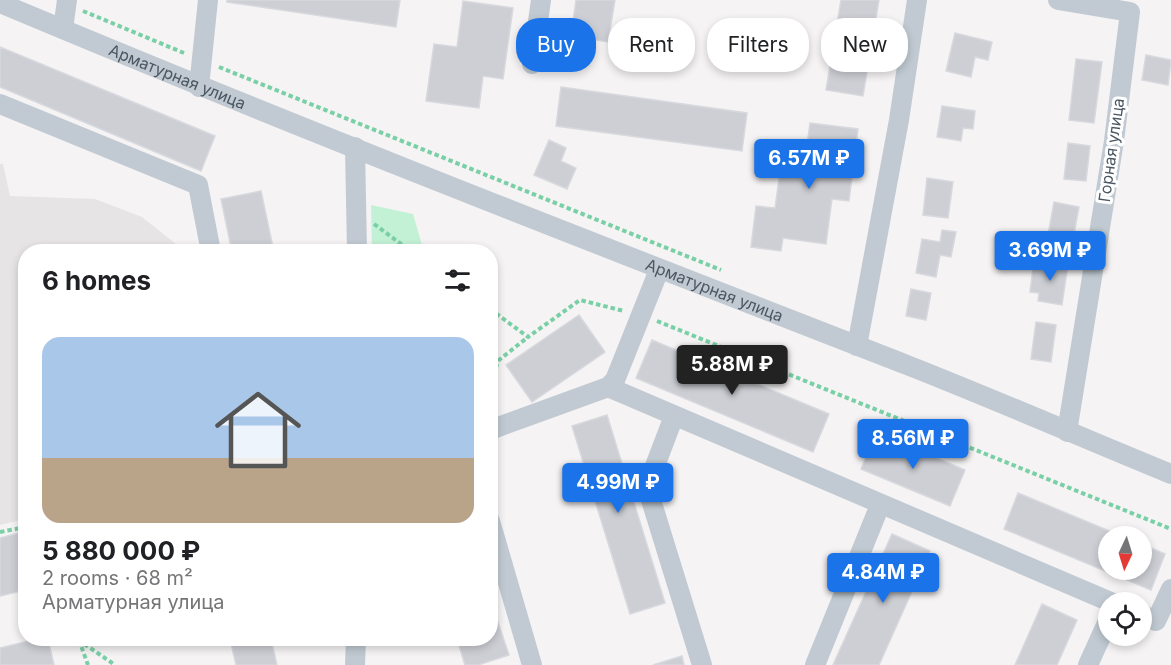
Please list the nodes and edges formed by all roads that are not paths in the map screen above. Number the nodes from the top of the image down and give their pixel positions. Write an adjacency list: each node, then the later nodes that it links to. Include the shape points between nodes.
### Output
1 (208, 0): 9 (street)
2 (541, 0): 7 (street)
3 (917, 0): 15 (street, via 900,120)
4 (1058, 0): 19 (street, Горная улица, via 1130,12 1114,141)
5 (66, 2): 8 (street)
6 (0, 3): 8 (street, Арматурная улица)
7 (538, 18)
8 (63, 29): 9 (street, Арматурная улица)
9 (199, 87): 11 (street, Арматурная улица)
10 (0, 104): 12 (street, via 198,185)
11 (355, 147): 13 (street); 14 (street, Арматурная улица)
12 (209, 244)
13 (357, 244)
14 (659, 270): 15 (street, Арматурная улица); 16 (street, via 615,380)
15 (857, 346): 19 (street, Арматурная улица)
16 (608, 387): 17 (street); 18 (street)
17 (674, 416): 21 (street); 30 (street, via 647,487)
18 (498, 427)
19 (1067, 432): 20 (street, Арматурная улица)
20 (1171, 474)
21 (880, 505): 24 (street); 31 (street)
22 (498, 548): 29 (street)
23 (1171, 589): 25 (street)
24 (1098, 597)
25 (1156, 622)
26 (1098, 643): 32 (street)
27 (356, 646): 28 (street)
28 (355, 665)
29 (532, 665)
30 (702, 665)
31 (815, 665)
32 (1088, 665)

